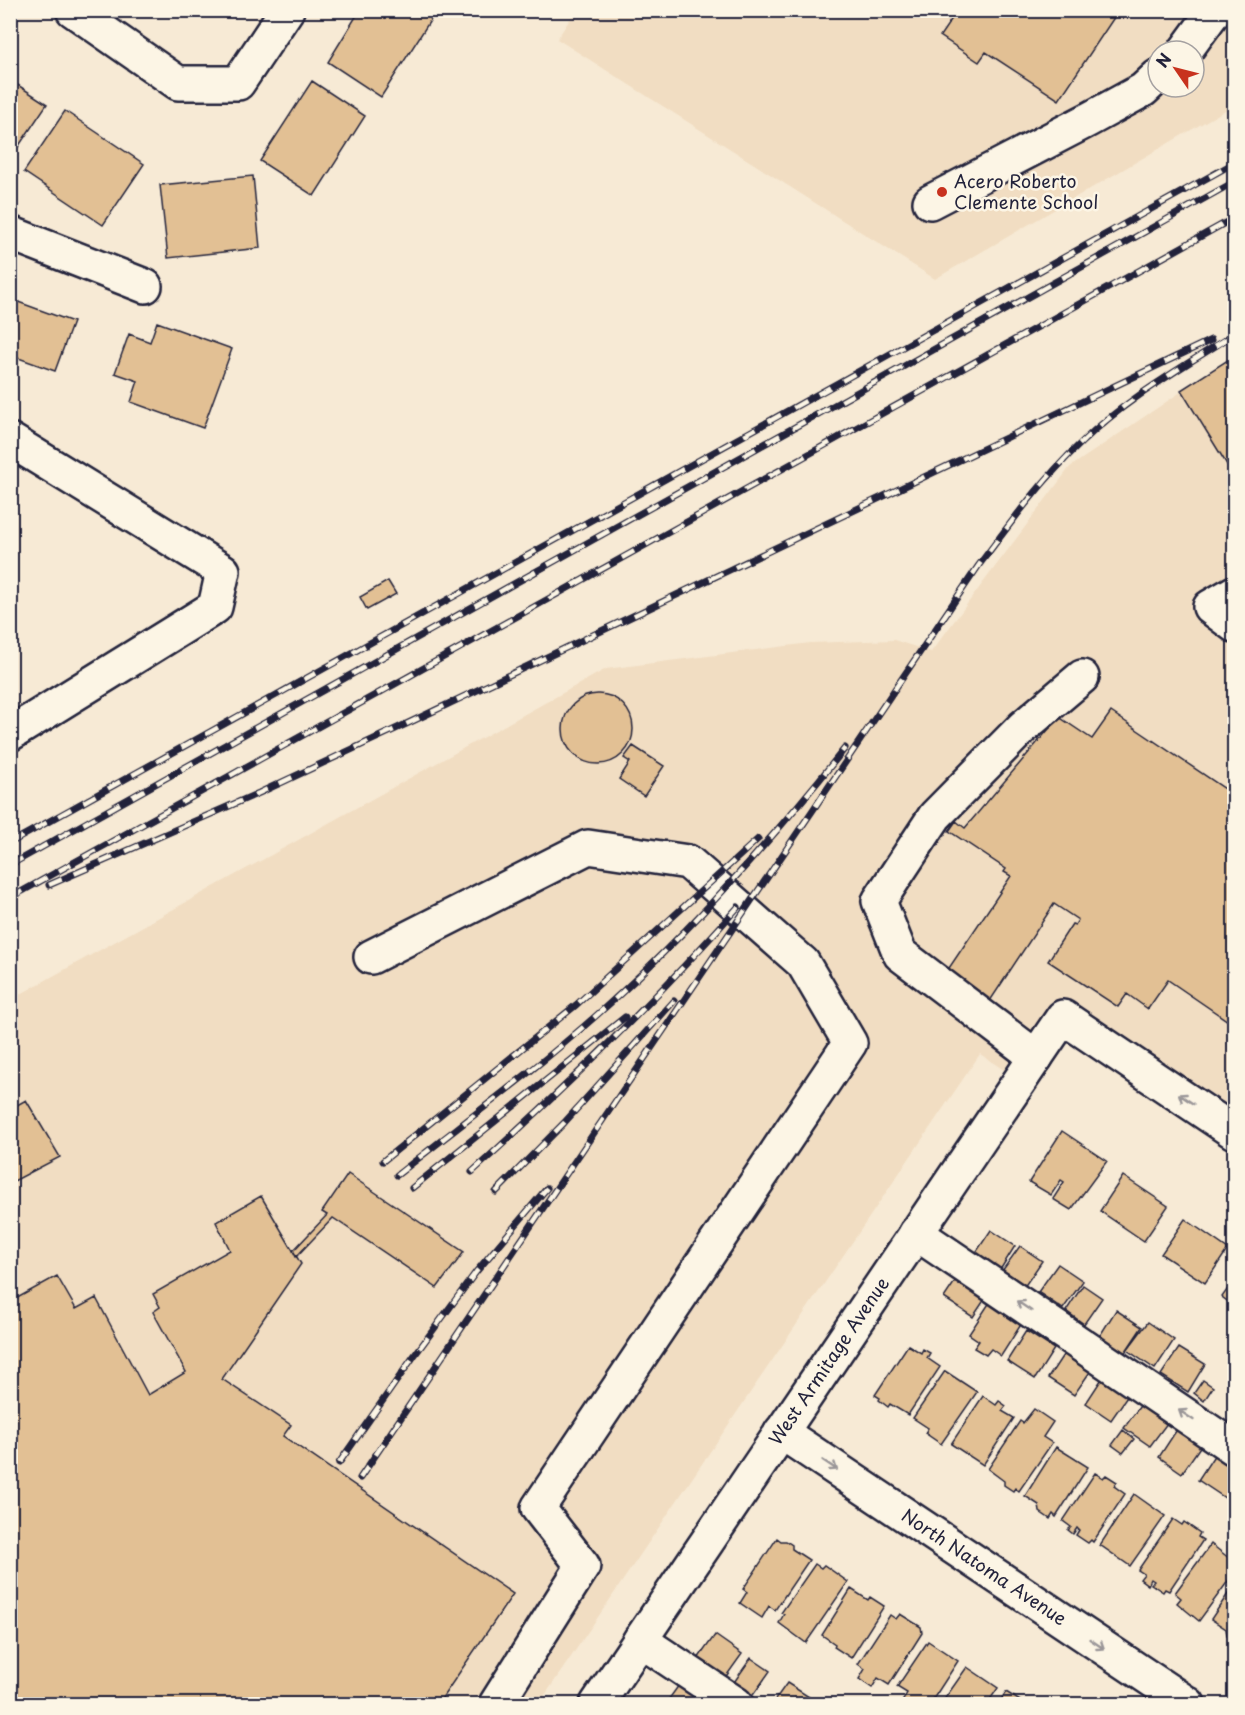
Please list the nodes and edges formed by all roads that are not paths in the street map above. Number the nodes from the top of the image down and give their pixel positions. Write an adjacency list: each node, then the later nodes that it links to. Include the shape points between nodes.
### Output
1 (74, 10): 2 (street, via 178,83 238,83)
2 (287, 10)
3 (1215, 10): 4 (street)
4 (1194, 39)
5 (1146, 87): 6 (street)
6 (930, 202)
7 (10, 233): 8 (street)
8 (145, 286)
9 (10, 440): 13 (street, via 223,571 214,607)
10 (1234, 593): 11 (street, via 1210,607)
11 (1234, 624)
12 (1082, 677): 15 (street, via 1023,727 935,816 879,901 900,954)
13 (10, 734)
14 (371, 957): 21 (street, via 588,847 688,862 804,963 850,1043 538,1508 583,1566)
15 (1036, 1057): 16 (street, West Armitage Avenue, one-way to 15, via 1063,1017); 17 (street, West Armitage Avenue)
16 (1234, 1132)
17 (916, 1233): 18 (street, West Armitage Avenue); 19 (street, one-way to 17)
18 (781, 1432): 20 (street, West Armitage Avenue); 24 (street, North Natoma Avenue, one-way to 24)
19 (1234, 1448)
20 (640, 1640): 22 (street, West Armitage Avenue); 23 (street)
21 (496, 1704)
22 (597, 1704)
23 (736, 1704)
24 (1188, 1704)

